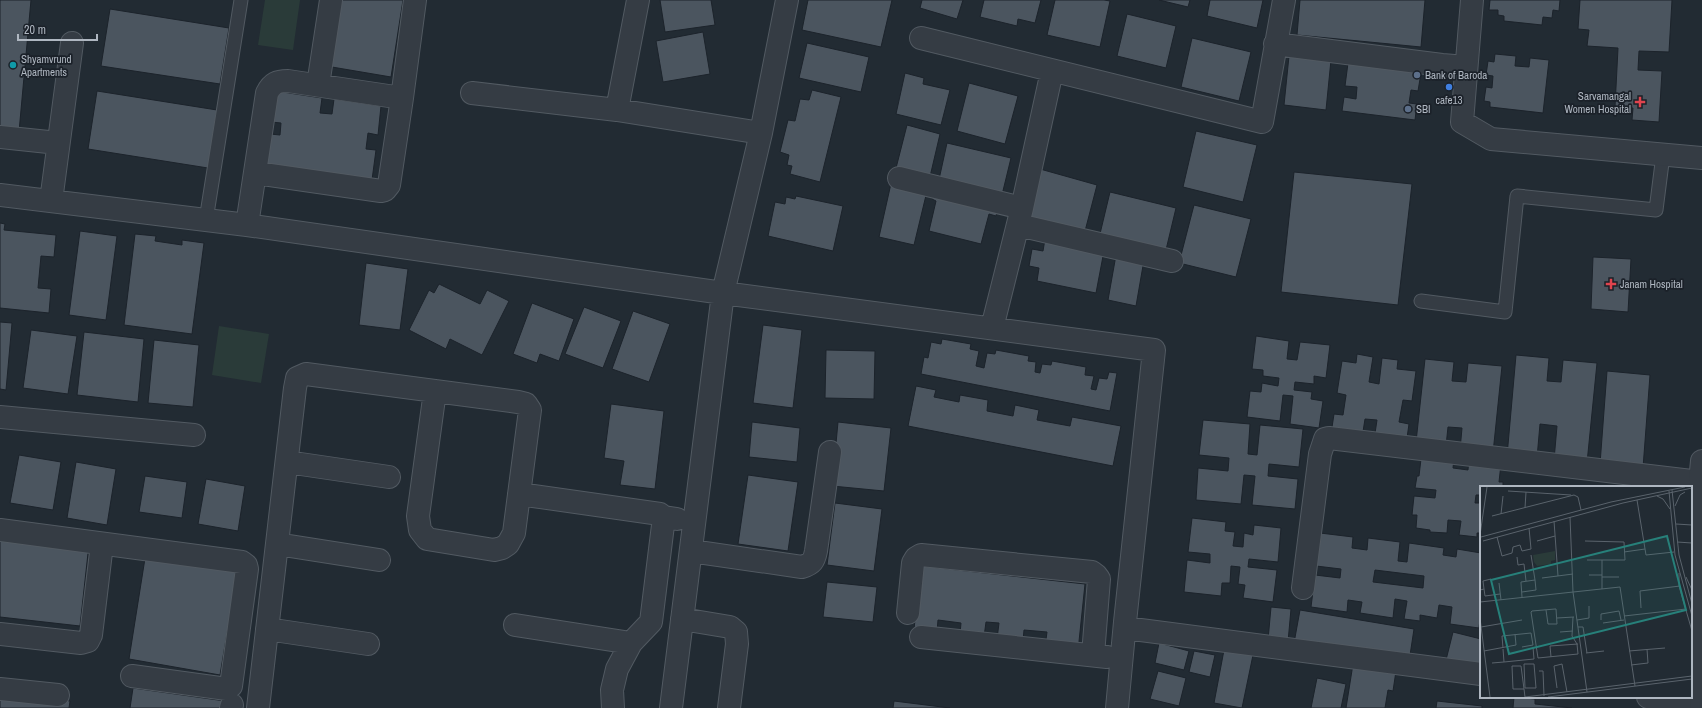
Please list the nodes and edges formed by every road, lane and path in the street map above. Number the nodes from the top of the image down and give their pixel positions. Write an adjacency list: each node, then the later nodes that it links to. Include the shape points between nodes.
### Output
1 (241, 0): 27 (lane)
2 (331, 0): 13 (street)
3 (415, 0): 15 (street)
4 (638, 0): 16 (street)
5 (787, 0): 17 (street)
6 (1284, 0): 10 (street)
7 (1472, 0): 11 (street)
8 (921, 38): 12 (street)
9 (72, 43): 19 (street)
10 (1275, 44): 11 (street); 12 (street, via 1262,122)
11 (1466, 67): 20 (street, via 1462,122 1491,139)
12 (1052, 71): 26 (street)
13 (318, 85): 15 (street); 22 (street, via 278,81 271,86 267,93)
14 (472, 93): 16 (street)
15 (402, 98): 22 (street, via 389,185 385,190)
16 (617, 110): 17 (street)
17 (761, 133): 30 (street)
18 (0, 137): 19 (street)
19 (58, 143): 25 (street)
20 (1663, 155): 21 (street); 31 (lane, via 1656,210 1517,196 1505,312)
21 (1702, 158)
22 (256, 173): 28 (street)
23 (899, 178): 26 (street)
24 (0, 195): 25 (street)
25 (51, 201): 27 (street)
26 (1020, 217): 29 (street); 32 (street)
27 (206, 220): 28 (street)
28 (247, 225): 30 (street)
29 (1172, 261)
30 (723, 293): 32 (street); 42 (street)
31 (1421, 301)
32 (992, 328): 53 (street, via 1154,350)
33 (435, 391): 37 (street, via 306,374 297,378); 40 (street, via 526,404 530,410); 40 (street, via 418,516 420,530 427,539 494,550 502,548 508,544 514,533)
34 (0, 417): 35 (street)
35 (194, 435)
36 (830, 452): 46 (street, via 816,551 814,560 809,565 802,567)
37 (286, 462): 39 (street); 45 (street)
38 (1701, 472): 48 (street, via 1329,438 1322,444 1320,454); 66 (street)
39 (389, 478)
40 (519, 494): 41 (street, via 660,514)
41 (664, 517): 42 (street); 50 (street)
42 (695, 522): 46 (street)
43 (0, 530): 44 (street)
44 (102, 544): 55 (street, via 92,635 88,641 81,643); 62 (street, via 242,562 247,569 231,686 227,690)
45 (277, 544): 47 (street); 54 (street)
46 (691, 551): 51 (street)
47 (379, 560)
48 (1303, 588)
49 (908, 613): 59 (street, via 913,563 921,555 1092,572 1099,579)
50 (651, 622): 51 (street); 57 (street)
51 (682, 623): 69 (street); 70 (street, via 730,627 736,632 737,644)
52 (515, 625): 57 (street)
53 (1125, 628): 60 (street); 61 (street)
54 (267, 629): 58 (street); 67 (street)
55 (0, 634)
56 (921, 637): 59 (street)
57 (632, 642): 68 (street, via 617,669 612,690)
58 (368, 644)
59 (1094, 656): 60 (street)
60 (1122, 658): 71 (street)
61 (1480, 674)
62 (132, 676)
63 (0, 689): 64 (street)
64 (58, 695)
65 (1654, 698): 66 (street)
66 (1702, 706)
67 (258, 708)
68 (613, 708)
69 (671, 708)
70 (729, 708)
71 (1117, 708)

